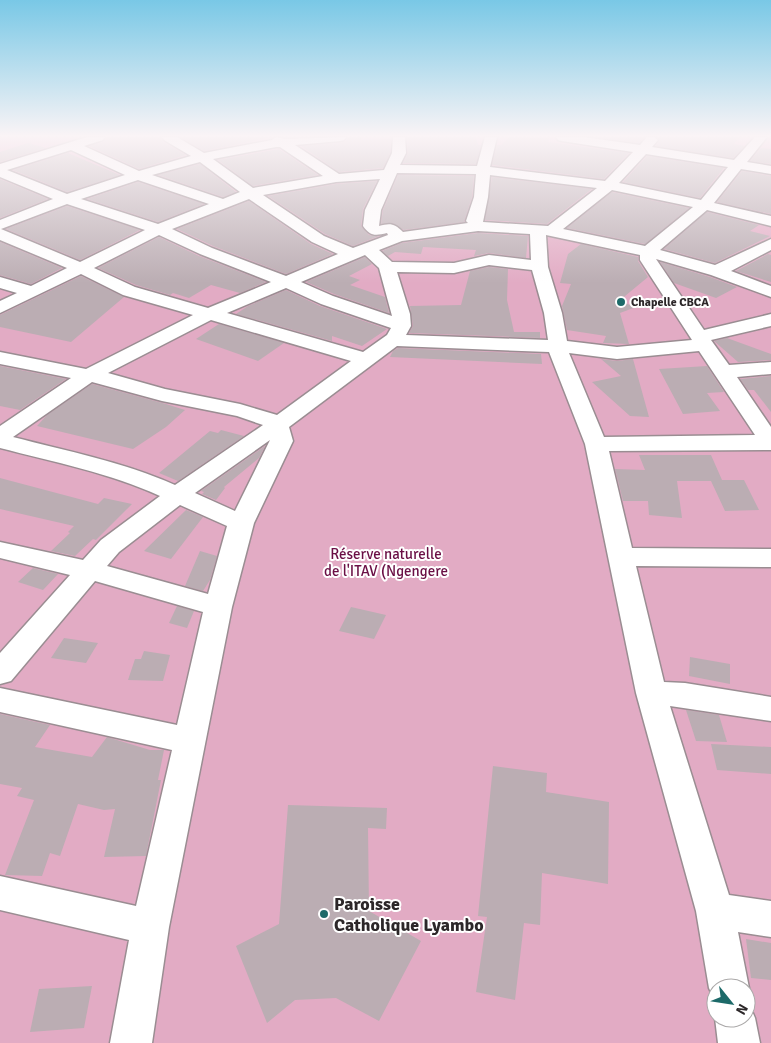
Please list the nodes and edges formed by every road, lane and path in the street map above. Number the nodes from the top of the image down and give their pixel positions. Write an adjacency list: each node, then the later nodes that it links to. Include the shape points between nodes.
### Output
1 (35, 186): 11 (street)
2 (104, 186): 11 (street)
3 (168, 186): 12 (street)
4 (240, 186): 10 (street)
5 (292, 186): 10 (street)
6 (385, 186): 20 (street, via 373,210 371,226 375,231 390,228)
7 (482, 186): 16 (street, via 474,222)
8 (608, 186): 13 (street); 18 (street)
9 (719, 186): 13 (street)
10 (250, 193): 12 (street); 22 (street, via 318,239)
11 (65, 199): 15 (street); 17 (street)
12 (221, 203): 17 (street)
13 (705, 204): 14 (street); 23 (street)
14 (771, 221)
15 (0, 225)
16 (478, 226): 18 (street); 20 (street)
17 (159, 229): 26 (street); 29 (street)
18 (544, 231): 23 (street); 25 (street)
19 (0, 234): 26 (street)
20 (400, 237): 22 (street)
21 (771, 244): 27 (street)
22 (360, 251): 24 (street); 29 (street)
23 (648, 252): 27 (street); 36 (street, via 648,260)
24 (387, 266): 25 (street, via 454,268 489,260); 35 (street, via 401,314)
25 (540, 267): 37 (street)
26 (81, 268): 30 (street); 33 (street, via 129,291)
27 (717, 271): 31 (street)
28 (0, 282): 30 (street)
29 (286, 282): 33 (street); 35 (street)
30 (32, 292): 32 (street)
31 (771, 292)
32 (0, 308)
33 (210, 314): 39 (street); 42 (street)
34 (771, 320): 36 (street)
35 (398, 333): 37 (street, via 403,341); 39 (street)
36 (701, 341): 37 (street, via 623,353); 41 (street)
37 (559, 346): 47 (street)
38 (0, 358): 42 (street)
39 (366, 359): 43 (street)
40 (771, 368): 41 (street)
41 (722, 372): 46 (street)
42 (88, 376): 43 (street, via 240,410 268,418); 44 (street)
43 (278, 425): 48 (street); 49 (street, via 282,441)
44 (0, 436)
45 (0, 441): 48 (street, via 94,465)
46 (770, 442): 47 (street)
47 (596, 444): 51 (street)
48 (178, 494): 49 (street); 53 (street, via 110,546)
49 (241, 523): 54 (street)
50 (0, 550): 53 (street)
51 (622, 557): 52 (street); 56 (street)
52 (771, 558)
53 (88, 570): 54 (street); 55 (street)
54 (218, 607): 59 (street)
55 (0, 673)
56 (651, 693): 58 (street, via 685,694); 61 (street)
57 (0, 700): 59 (street)
58 (771, 709)
59 (190, 741): 63 (street)
60 (0, 893): 63 (street)
61 (715, 911): 62 (street); 64 (street)
62 (771, 919)
63 (150, 927): 66 (street)
64 (727, 978)
65 (737, 1028): 67 (street)
66 (131, 1043)
67 (739, 1043)

